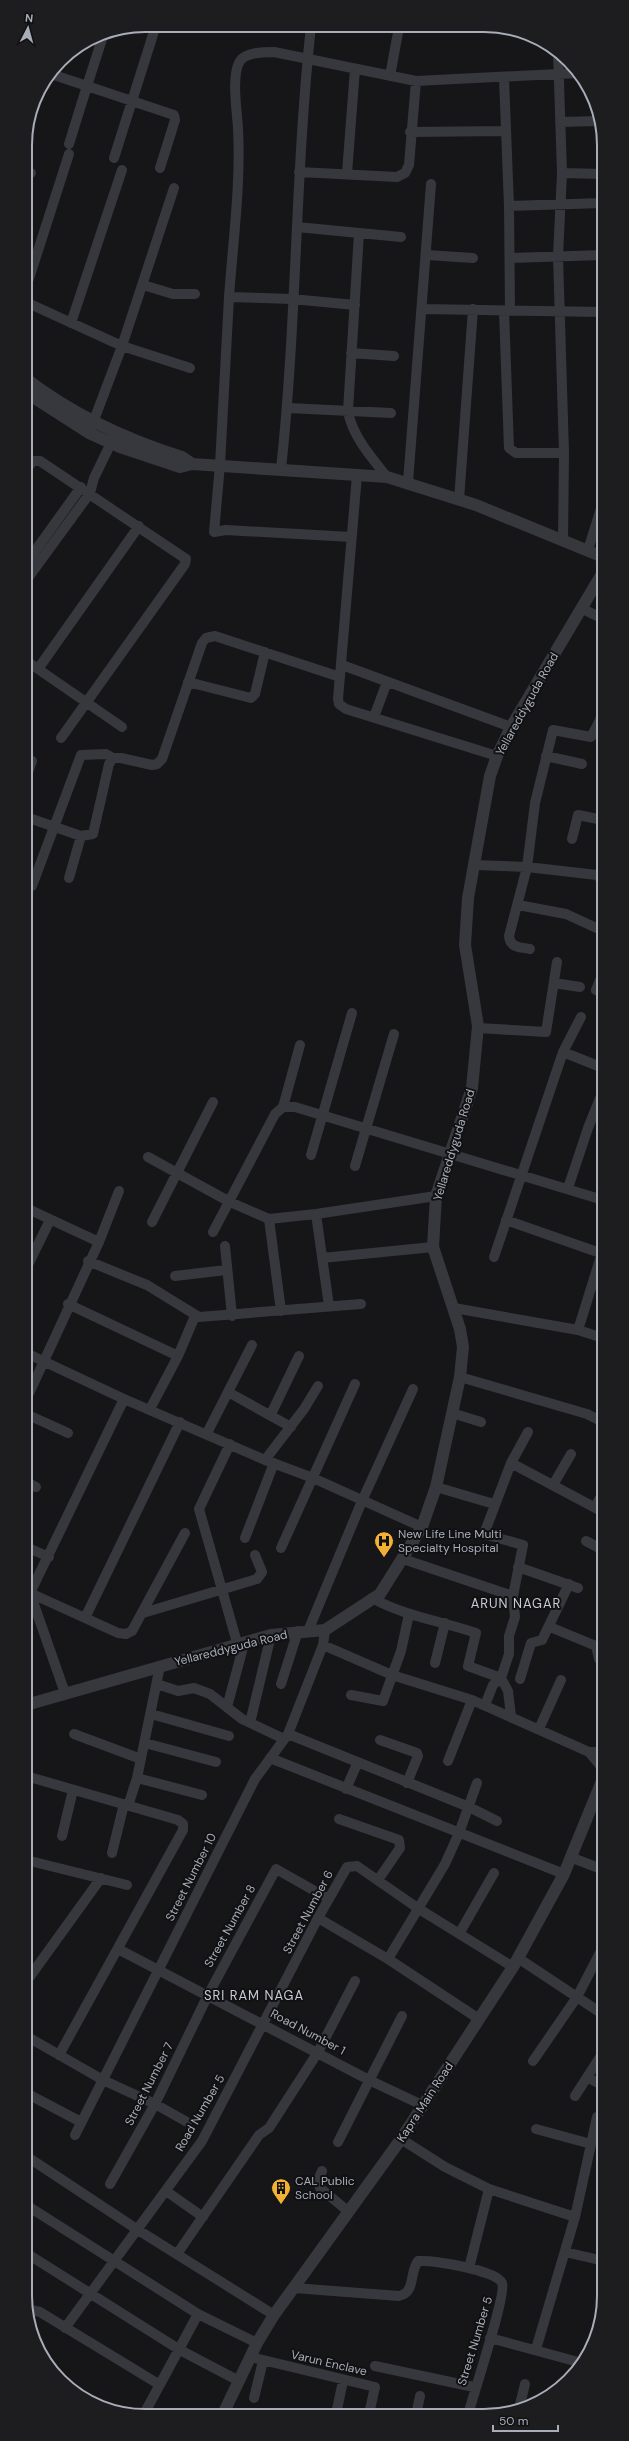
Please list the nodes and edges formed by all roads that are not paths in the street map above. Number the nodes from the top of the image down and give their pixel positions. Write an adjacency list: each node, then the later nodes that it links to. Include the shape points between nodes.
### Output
1 (154, 32): 15 (street)
2 (310, 32): 5 (street)
3 (399, 32): 11 (street)
4 (101, 41): 14 (street)
5 (307, 60): 7 (street); 25 (street); 45 (street, via 268,52 248,56 238,64 238,162)
6 (558, 60): 9 (street)
7 (355, 69): 11 (street); 26 (street)
8 (572, 73): 9 (street)
9 (559, 74): 12 (street); 17 (street)
10 (56, 76): 14 (street)
11 (390, 76): 13 (street)
12 (504, 78): 13 (street); 18 (street)
13 (416, 81): 19 (street)
14 (87, 86): 15 (street); 20 (street)
15 (132, 100): 22 (street); 23 (street, via 174,115 175,120)
16 (594, 121): 17 (street)
17 (560, 122): 27 (street)
18 (506, 131): 19 (street); 33 (street)
19 (410, 132): 26 (street, via 409,165 405,173 398,177)
20 (70, 144)
21 (69, 154): 42 (street)
22 (114, 158)
23 (160, 168)
24 (122, 170): 54 (street)
25 (299, 172): 26 (street); 34 (street)
26 (347, 173)
27 (562, 173): 28 (street); 32 (street)
28 (597, 174)
29 (431, 184): 38 (street)
30 (174, 188): 43 (street)
31 (597, 203): 32 (street)
32 (561, 204): 33 (street); 39 (street)
33 (509, 206): 41 (street)
34 (297, 227): 35 (street); 46 (street)
35 (359, 233): 36 (street); 48 (street)
36 (401, 237)
37 (597, 255): 39 (street)
38 (427, 256): 40 (street); 49 (street)
39 (558, 256): 41 (street); 52 (street)
40 (473, 258)
41 (510, 258): 51 (street)
42 (32, 269)
43 (143, 285): 44 (street, via 173,294); 55 (street)
44 (195, 294)
45 (229, 297): 46 (street); 69 (street)
46 (292, 299): 48 (street); 61 (street)
47 (32, 305): 54 (street)
48 (355, 306): 56 (street)
49 (422, 309): 50 (street); 74 (street)
50 (473, 310): 51 (street); 77 (street)
51 (507, 310): 52 (street); 66 (street, via 509,448 516,453)
52 (559, 310): 53 (street); 66 (street)
53 (597, 312)
54 (71, 323): 55 (street)
55 (122, 346): 58 (street); 64 (street)
56 (352, 353): 57 (street); 62 (street)
57 (394, 356)
58 (190, 368)
59 (32, 383): 64 (street)
60 (32, 396): 64 (street)
61 (288, 408): 62 (street); 70 (street)
62 (348, 411): 63 (street); 72 (street, via 349,420 361,442)
63 (391, 413)
64 (91, 427): 65 (street); 68 (street, via 182,457)
65 (111, 443): 68 (street, via 180,467); 73 (street)
66 (564, 453): 81 (street)
67 (32, 461): 75 (street, via 40,461)
68 (192, 464): 69 (street)
69 (220, 465): 70 (street); 80 (street, via 214,532 232,530)
70 (281, 469): 71 (street)
71 (357, 475): 72 (street); 80 (street)
72 (388, 477): 74 (street)
73 (94, 478): 75 (street); 76 (street)
74 (408, 482): 77 (street)
75 (81, 487): 76 (street); 84 (street)
76 (90, 493): 79 (street); 85 (street)
77 (459, 500): 81 (street)
78 (597, 521): 82 (street)
79 (139, 526): 92 (street); 96 (street, via 182,554 186,558 185,564)
80 (351, 537): 91 (street)
81 (563, 541): 82 (street)
82 (588, 550): 83 (street)
83 (597, 554)
84 (32, 555)
85 (32, 572)
86 (597, 582): 87 (street, Yellareddyguda Road)
87 (581, 608): 88 (street); 99 (street, Yellareddyguda Road)
88 (597, 615)
89 (265, 652): 93 (street); 94 (street, via 215,636 206,638); 94 (street, via 255,694 251,698)
90 (32, 665): 92 (street)
91 (342, 665): 93 (street); 95 (street)
92 (38, 669): 96 (street)
93 (340, 677): 97 (street, via 339,704 346,709)
94 (188, 682): 104 (street, via 162,759 152,765)
95 (388, 682): 97 (street); 99 (street)
96 (86, 703): 98 (street); 101 (street)
97 (374, 718): 102 (street)
98 (122, 727)
99 (511, 727): 102 (street, Yellareddyguda Road)
100 (597, 728): 103 (street, via 591,737 553,730)
101 (61, 738)
102 (496, 756): 111 (street, Yellareddyguda Road, via 490,776)
103 (546, 756): 105 (street); 112 (street, via 535,803)
104 (113, 758): 108 (street, via 106,754 81,755); 109 (street, via 109,764 93,834)
105 (582, 764)
106 (32, 819): 108 (street)
107 (597, 819): 110 (street, via 578,815)
108 (55, 827): 109 (street); 115 (street)
109 (81, 836): 114 (street)
110 (572, 839)
111 (475, 865): 112 (street); 124 (street, Yellareddyguda Road, via 468,898 465,944)
112 (527, 867): 113 (street); 116 (street)
113 (597, 876)
114 (69, 878)
115 (32, 886)
116 (518, 905): 117 (street, via 566,914); 118 (street, via 509,936 510,942 514,946)
117 (597, 928)
118 (530, 949)
119 (557, 962): 120 (street)
120 (554, 983): 121 (street); 124 (street, via 546,1032)
121 (580, 988)
122 (352, 1013): 132 (street)
123 (581, 1017): 127 (street)
124 (478, 1024): 135 (street, Yellareddyguda Road, via 472,1088)
125 (394, 1034): 133 (street)
126 (300, 1045): 131 (street)
127 (563, 1052): 128 (street); 139 (street)
128 (597, 1066)
129 (214, 1102): 138 (street)
130 (597, 1105): 140 (street)
131 (283, 1107): 132 (street, via 295,1107); 144 (street, via 275,1114)
132 (322, 1116): 133 (street); 134 (street)
133 (367, 1130): 135 (street); 137 (street)
134 (311, 1155)
135 (450, 1155): 139 (street); 142 (street, Yellareddyguda Road)
136 (148, 1156): 138 (street)
137 (356, 1166)
138 (178, 1173): 144 (street); 150 (street)
139 (522, 1175): 140 (street); 149 (street)
140 (568, 1188): 143 (street)
141 (119, 1191): 152 (street)
142 (436, 1196): 146 (street); 154 (street, Yellareddyguda Road)
143 (597, 1198)
144 (230, 1202): 147 (street); 151 (street)
145 (32, 1211): 148 (street)
146 (316, 1214): 147 (street); 158 (street)
147 (269, 1219): 166 (street)
148 (50, 1220): 152 (street); 156 (street)
149 (506, 1220): 155 (street); 157 (street)
150 (152, 1222)
151 (213, 1232)
152 (99, 1242): 159 (street)
153 (225, 1246): 160 (street)
154 (433, 1247): 158 (street); 167 (street, Yellareddyguda Road)
155 (597, 1252)
156 (32, 1257)
157 (494, 1257)
158 (322, 1258): 165 (street)
159 (88, 1261): 163 (street); 169 (street, via 147,1285)
160 (226, 1270): 162 (street); 168 (street)
161 (597, 1272): 170 (street)
162 (175, 1276)
163 (68, 1304): 174 (street); 176 (street)
164 (361, 1304): 165 (street)
165 (329, 1306): 166 (street)
166 (281, 1311): 168 (street)
167 (454, 1311): 170 (street); 177 (street, Yellareddyguda Road, via 463,1347)
168 (232, 1316): 169 (street)
169 (200, 1317): 174 (street)
170 (578, 1330): 171 (street)
171 (597, 1336)
172 (252, 1345): 182 (street)
173 (32, 1356): 176 (street)
174 (178, 1356): 184 (street)
175 (299, 1356): 186 (street)
176 (43, 1361): 179 (street); 183 (street)
177 (460, 1377): 185 (street, Yellareddyguda Road); 188 (street)
178 (355, 1384): 199 (street)
179 (32, 1386)
180 (318, 1386): 191 (street)
181 (413, 1389): 204 (street)
182 (228, 1392): 186 (street); 194 (street)
183 (124, 1398): 184 (street); 215 (street)
184 (150, 1409): 189 (street)
185 (452, 1413): 190 (street); 203 (street, Yellareddyguda Road)
186 (272, 1416): 191 (street, via 273,1419)
187 (32, 1417): 193 (street)
188 (597, 1419)
189 (180, 1422): 194 (street); 226 (street)
190 (481, 1422)
191 (291, 1427): 197 (street)
192 (528, 1432): 198 (street)
193 (68, 1433)
194 (208, 1433): 195 (street)
195 (230, 1444): 197 (street); 219 (street, via 198,1509)
196 (571, 1454): 201 (street)
197 (270, 1462): 199 (street); 209 (street)
198 (511, 1464): 201 (street); 205 (street)
199 (313, 1478): 204 (street); 212 (street)
200 (32, 1485): 202 (street)
201 (553, 1486): 206 (street)
202 (36, 1487)
203 (436, 1487): 205 (street); 207 (street, Yellareddyguda Road)
204 (362, 1501): 207 (street); 230 (street)
205 (494, 1504): 217 (street, via 484,1534 523,1545)
206 (597, 1509)
207 (422, 1527): 216 (street, Yellareddyguda Road)
208 (185, 1533): 224 (street)
209 (246, 1538)
210 (586, 1541): 211 (street)
211 (597, 1546)
212 (281, 1548)
213 (32, 1550): 215 (street)
214 (255, 1556): 219 (street, via 262,1572 257,1579)
215 (49, 1557): 218 (street)
216 (403, 1559): 221 (street); 222 (street, Yellareddyguda Road, via 380,1594)
217 (518, 1567): 221 (street); 228 (street, via 574,1586)
218 (32, 1589)
219 (222, 1591): 224 (street); 232 (street)
220 (32, 1594): 226 (street)
221 (513, 1596): 238 (street, via 515,1617 509,1636 509,1654)
222 (372, 1598): 225 (street); 229 (street, Yellareddyguda Road)
223 (32, 1599): 243 (street)
224 (143, 1614): 226 (street, via 132,1631 126,1634 118,1634)
225 (409, 1614): 227 (street); 237 (street, via 401,1651)
226 (85, 1618)
227 (445, 1623): 235 (street); 238 (street, via 476,1633 468,1666)
228 (550, 1626): 234 (street, via 596,1646); 239 (street, via 542,1640 531,1643)
229 (325, 1630): 230 (street, Yellareddyguda Road); 233 (street, Street Number 10)
230 (302, 1631): 231 (street, Yellareddyguda Road); 242 (street)
231 (271, 1635): 232 (street, Yellareddyguda Road); 251 (street)
232 (241, 1645): 236 (street, Yellareddyguda Road); 248 (street)
233 (323, 1645): 237 (street); 255 (street, Street Number 10)
234 (597, 1651)
235 (435, 1663)
236 (160, 1666): 241 (street); 243 (street, Yellareddyguda Road)
237 (392, 1675): 244 (street, via 383,1701); 245 (street)
238 (501, 1678): 247 (street, via 493,1685); 250 (street, via 508,1691)
239 (520, 1679)
240 (561, 1680): 252 (street)
241 (157, 1684): 248 (street, via 178,1691 194,1688 210,1694); 249 (street)
242 (281, 1684)
243 (65, 1693): 246 (street, Yellareddyguda Road)
244 (351, 1695)
245 (472, 1700): 247 (street); 262 (street)
246 (32, 1703)
247 (485, 1705): 250 (street)
248 (227, 1707): 251 (street)
249 (151, 1714): 254 (street); 257 (street)
250 (511, 1716): 252 (street)
251 (250, 1723): 255 (street)
252 (539, 1729): 258 (street)
253 (74, 1734): 261 (street)
254 (229, 1736)
255 (286, 1737): 260 (street, Street Number 10); 265 (street)
256 (380, 1740): 268 (street, via 417,1753)
257 (145, 1743): 261 (street); 263 (street)
258 (589, 1752): 259 (street); 264 (street)
259 (597, 1752)
260 (270, 1758): 270 (street); 297 (street, Street Number 10, via 255,1779)
261 (141, 1759): 266 (street)
262 (448, 1761)
263 (216, 1762)
264 (597, 1762)
265 (357, 1764): 268 (street); 270 (street)
266 (137, 1778): 272 (street); 273 (street)
267 (32, 1779): 271 (street)
268 (407, 1783): 274 (street)
269 (477, 1783): 274 (street)
270 (346, 1789): 278 (street)
271 (73, 1790): 273 (street); 279 (street)
272 (202, 1795)
273 (126, 1805): 280 (street); 293 (street, via 178,1820 183,1824 183,1830)
274 (469, 1807): 277 (street); 278 (street)
275 (597, 1808): 281 (street, Kapra Main Road)
276 (339, 1819): 287 (street, via 399,1840 400,1848)
277 (497, 1821)
278 (459, 1833): 285 (street); 290 (street)
279 (62, 1836)
280 (112, 1853)
281 (570, 1857): 283 (street); 285 (street, Kapra Main Road)
282 (32, 1861): 286 (street)
283 (597, 1867)
284 (494, 1873): 292 (street)
285 (564, 1874): 296 (street, Kapra Main Road)
286 (101, 1878): 288 (street); 298 (street)
287 (378, 1880): 289 (street, Street Number 6, via 352,1865 347,1867); 290 (street, Street Number 6)
288 (127, 1885)
289 (329, 1899): 291 (street, Street Number 6); 300 (street, Street Number 8, via 276,1869)
290 (419, 1909): 292 (street, Street Number 6); 295 (street)
291 (318, 1918): 295 (street); 305 (street, Street Number 6)
292 (459, 1934): 296 (street, Street Number 6)
293 (118, 1949): 297 (street, Road Number 1); 308 (street)
294 (597, 1958): 301 (street)
295 (388, 1959): 304 (street)
296 (515, 1962): 301 (street, Street Number 6); 304 (street, Kapra Main Road)
297 (158, 1970): 300 (street, Road Number 1); 312 (street, Street Number 10)
298 (32, 1972)
299 (355, 1981): 307 (street)
300 (208, 1995): 305 (street, Road Number 1); 317 (street, Street Number 7)
301 (577, 1997): 302 (street, Street Number 6); 309 (street)
302 (597, 2010)
303 (402, 2016): 313 (street)
304 (480, 2019): 318 (street, Kapra Main Road)
305 (264, 2024): 307 (street, Road Number 1); 331 (street, Road Number 5, via 202,2141)
306 (32, 2040): 308 (street)
307 (318, 2052): 313 (street, Road Number 1); 334 (street, via 269,2128 259,2135)
308 (59, 2056): 312 (street)
309 (533, 2061)
310 (597, 2062): 311 (street)
311 (587, 2077): 314 (street); 316 (street)
312 (103, 2080): 317 (street); 320 (street, Street Number 10)
313 (369, 2080): 318 (street, Road Number 1); 325 (street)
314 (597, 2082)
315 (32, 2096): 320 (street)
316 (575, 2096)
317 (155, 2104): 321 (street); 329 (street, Street Number 7)
318 (422, 2105): 324 (street, Kapra Main Road)
319 (597, 2117): 326 (street)
320 (82, 2122): 323 (street, Street Number 10)
321 (187, 2122)
322 (536, 2129): 326 (street)
323 (74, 2135)
324 (401, 2139): 330 (street, via 445,2167); 333 (street, Kapra Main Road)
325 (338, 2142)
326 (591, 2144): 335 (street)
327 (32, 2160): 336 (street)
328 (322, 2172): 333 (street, via 319,2178 320,2188)
329 (110, 2184)
330 (489, 2189): 335 (street); 342 (street)
331 (166, 2191): 334 (street); 336 (street, Road Number 5)
332 (32, 2209): 341 (street)
333 (349, 2212): 343 (street, Kapra Main Road)
334 (203, 2217): 338 (street)
335 (575, 2217): 337 (street)
336 (138, 2230): 338 (street); 341 (street, Road Number 5)
337 (565, 2252): 340 (street); 351 (street)
338 (177, 2254): 347 (street)
339 (32, 2257): 344 (street)
340 (597, 2259)
341 (114, 2263): 344 (street, Road Number 5); 346 (street)
342 (469, 2268): 343 (street, Street Number 5, via 418,2261 414,2266 410,2290 406,2295 399,2296); 349 (street, Street Number 5, via 498,2278 504,2288)
343 (294, 2288): 347 (street, Kapra Main Road)
344 (90, 2295): 348 (street, Road Number 5); 352 (street)
345 (33, 2310): 348 (street, via 40,2312)
346 (198, 2314): 350 (street); 352 (street)
347 (274, 2315): 350 (street, Kapra Main Road)
348 (65, 2328): 360 (street)
349 (490, 2338): 351 (street); 361 (street, Street Number 5)
350 (257, 2343): 353 (street, Kapra Main Road)
351 (536, 2349): 355 (street)
352 (180, 2350): 357 (street); 360 (street)
353 (250, 2357): 354 (street, Varun Enclave); 357 (street, Kapra Main Road)
354 (263, 2360): 358 (street, Varun Enclave); 363 (street)
355 (576, 2361)
356 (375, 2366): 361 (street)
357 (239, 2380): 366 (street, Kapra Main Road)
358 (343, 2381): 367 (street); 368 (street, Varun Enclave, via 375,2387)
359 (525, 2384): 364 (street)
360 (160, 2385): 365 (street)
361 (474, 2387): 370 (street, Street Number 5)
362 (420, 2396): 369 (street)
363 (254, 2398)
364 (521, 2402)
365 (147, 2409)
366 (225, 2409)
367 (337, 2409)
368 (370, 2409)
369 (417, 2409)
370 (469, 2409)

